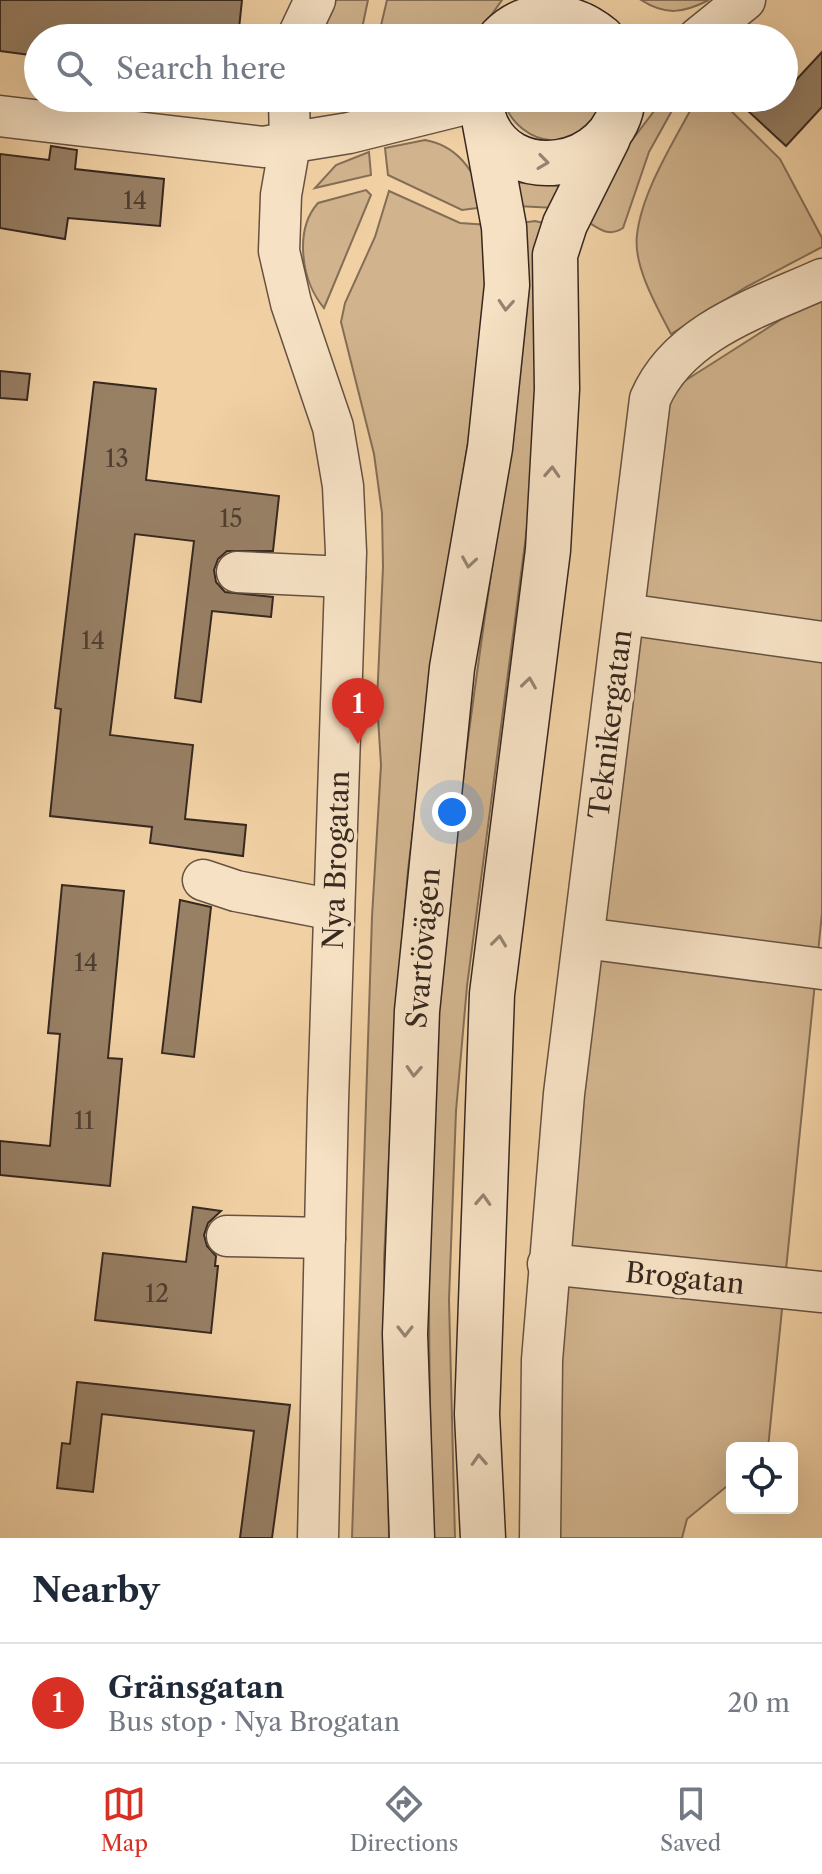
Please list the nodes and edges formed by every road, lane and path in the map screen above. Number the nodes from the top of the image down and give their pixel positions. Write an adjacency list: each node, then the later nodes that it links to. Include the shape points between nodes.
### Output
1 (315, 0): 4 (street)
2 (609, 0): 7 (main road)
3 (745, 0): 8 (street)
4 (304, 24)
5 (510, 24): 6 (main road, via 551,17)
6 (581, 24)
7 (611, 24)
8 (715, 24)
9 (289, 112): 16 (street, Nya Brogatan)
10 (460, 112): 16 (street)
11 (482, 112): 31 (main road, Svartövägen, one-way to 31, via 504,227 507,285 490,448 448,699 417,1011 405,1334)
12 (483, 112): 15 (main road, one-way to 15, via 507,150 546,164 578,159)
13 (620, 112): 15 (main road)
14 (0, 116): 16 (street, via 263,147)
15 (608, 138): 32 (main road, one-way to 15, via 477,1414 492,994 548,550 557,389 555,255)
16 (290, 144): 19 (street, Nya Brogatan, via 279,251 333,427 343,486)
17 (822, 279): 20 (street, Teknikergatan, via 700,338 655,386 647,413)
18 (237, 572): 19 (street)
19 (345, 577): 23 (street, Nya Brogatan)
20 (625, 614): 21 (street); 24 (street, Teknikergatan)
21 (822, 642)
22 (203, 880): 23 (street)
23 (334, 910): 27 (street, Nya Brogatan)
24 (584, 938): 25 (street); 28 (street, Teknikergatan)
25 (822, 969)
26 (227, 1236): 27 (street)
27 (325, 1238): 30 (street, Nya Brogatan)
28 (548, 1264): 29 (street, Brogatan); 33 (street, Teknikergatan)
29 (822, 1292)
30 (318, 1538)
31 (412, 1538)
32 (483, 1538)
33 (540, 1538)

